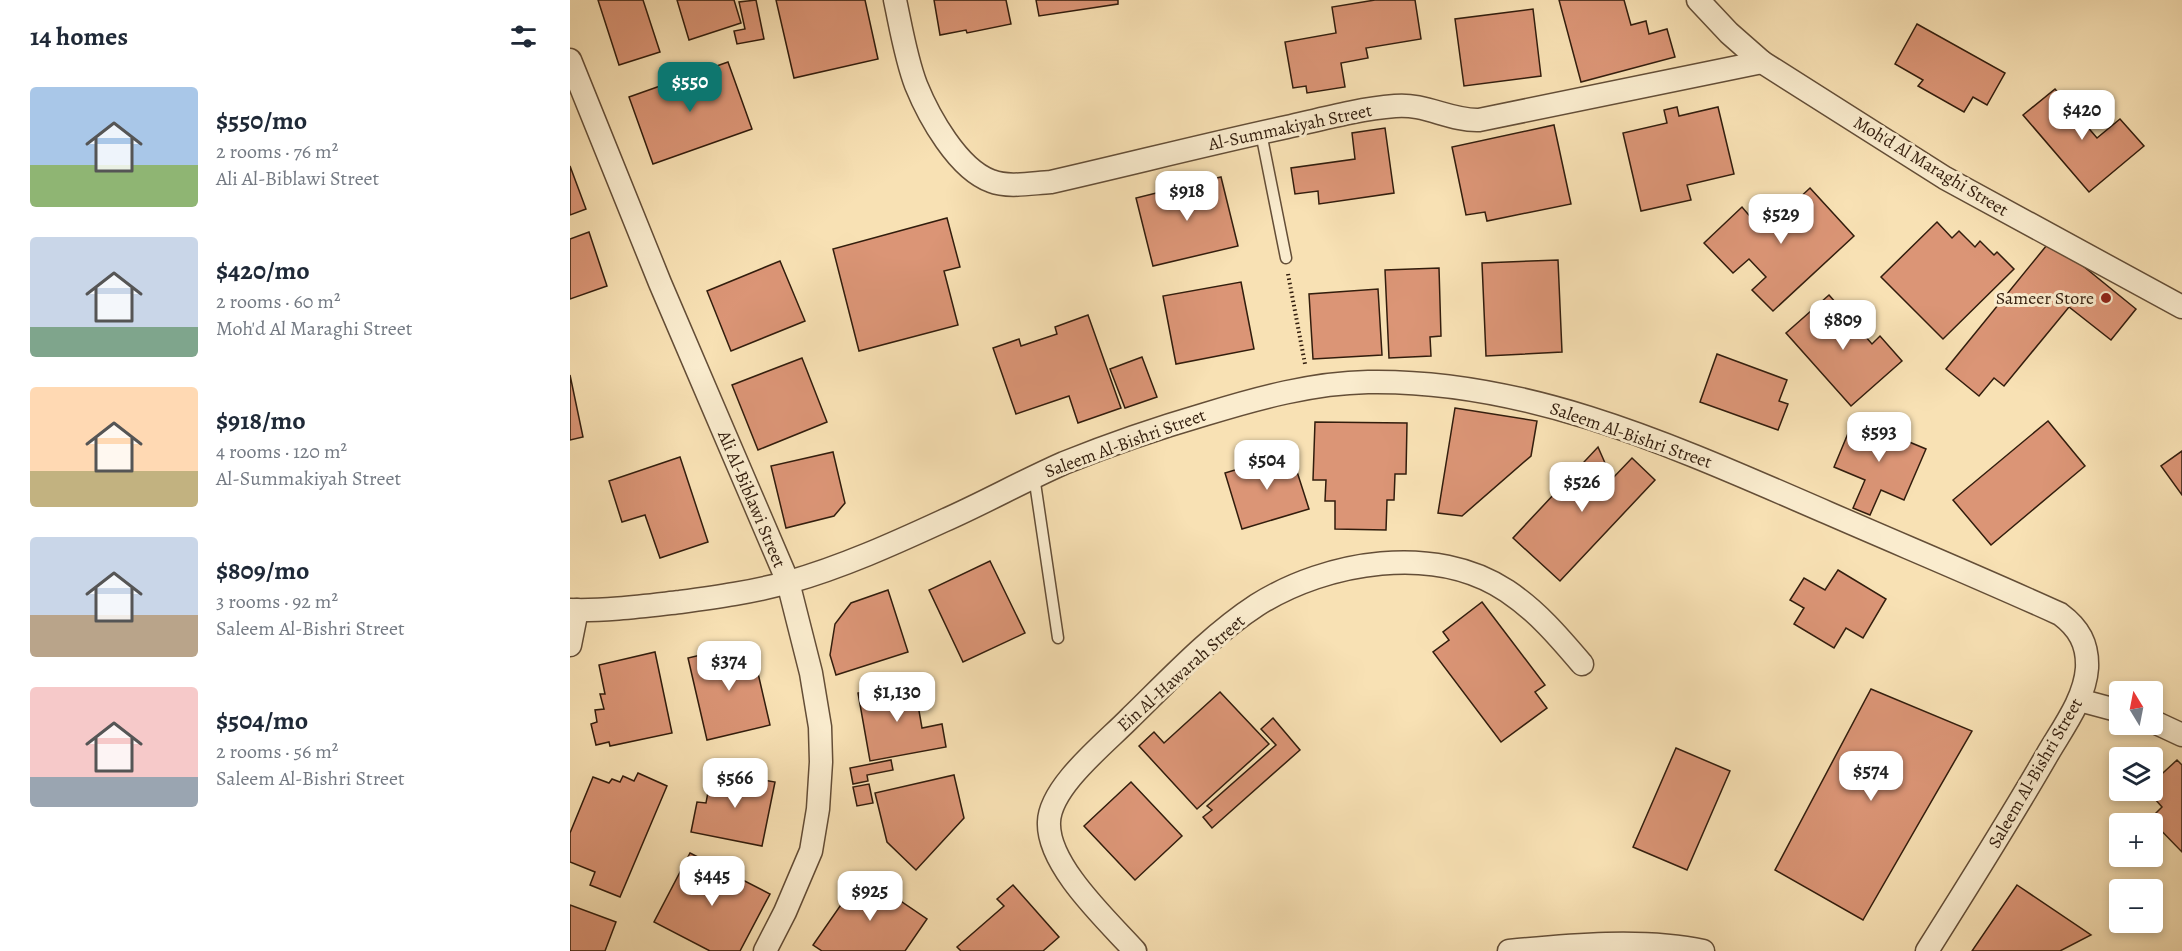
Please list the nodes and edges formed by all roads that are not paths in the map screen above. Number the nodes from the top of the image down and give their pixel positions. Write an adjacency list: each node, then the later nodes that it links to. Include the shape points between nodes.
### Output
1 (895, 0): 5 (street, Al-Summakiyah Street, via 916,84 930,113 966,165 991,181 1017,185 1051,182)
2 (1698, 0): 4 (street, Moh'd Al Maraghi Street)
3 (570, 60): 9 (street, Ali Al-Biblawi Street)
4 (1762, 62): 5 (street, Al-Summakiyah Street, via 1479,120 1455,119 1428,109 1397,106); 7 (street, Moh'd Al Maraghi Street, via 1945,178)
5 (1261, 133): 6 (lane)
6 (1286, 258)
7 (2182, 307)
8 (1034, 476): 9 (street, Saleem Al-Bishri Street, via 890,545); 11 (lane); 14 (street, Saleem Al-Bishri Street, via 1155,428 1252,400 1309,389 1366,382 1432,384 1491,392 1575,412 1662,444 2060,614 2081,634 2086,648 2087,669)
9 (788, 582): 10 (street, Saleem Al-Bishri Street, via 739,594); 19 (street, Ali Al-Biblawi Street, via 820,728 819,797 811,851)
10 (574, 610): 12 (street)
11 (1058, 638)
12 (570, 645)
13 (1582, 664): 20 (street, Ein Al-Hawarah Street, via 1527,606 1490,582 1459,569 1398,564 1351,567 1295,585 1257,606 1169,680 1071,777 1054,799 1050,843 1059,863)
14 (2079, 700): 15 (street); 23 (street, Saleem Al-Bishri Street)
15 (2109, 708)
16 (2163, 726): 17 (street)
17 (2182, 735)
18 (1556, 949): 21 (street); 22 (street, via 1630,944)
19 (765, 951)
20 (1135, 951)
21 (1509, 951)
22 (1703, 951)
23 (1927, 951)

